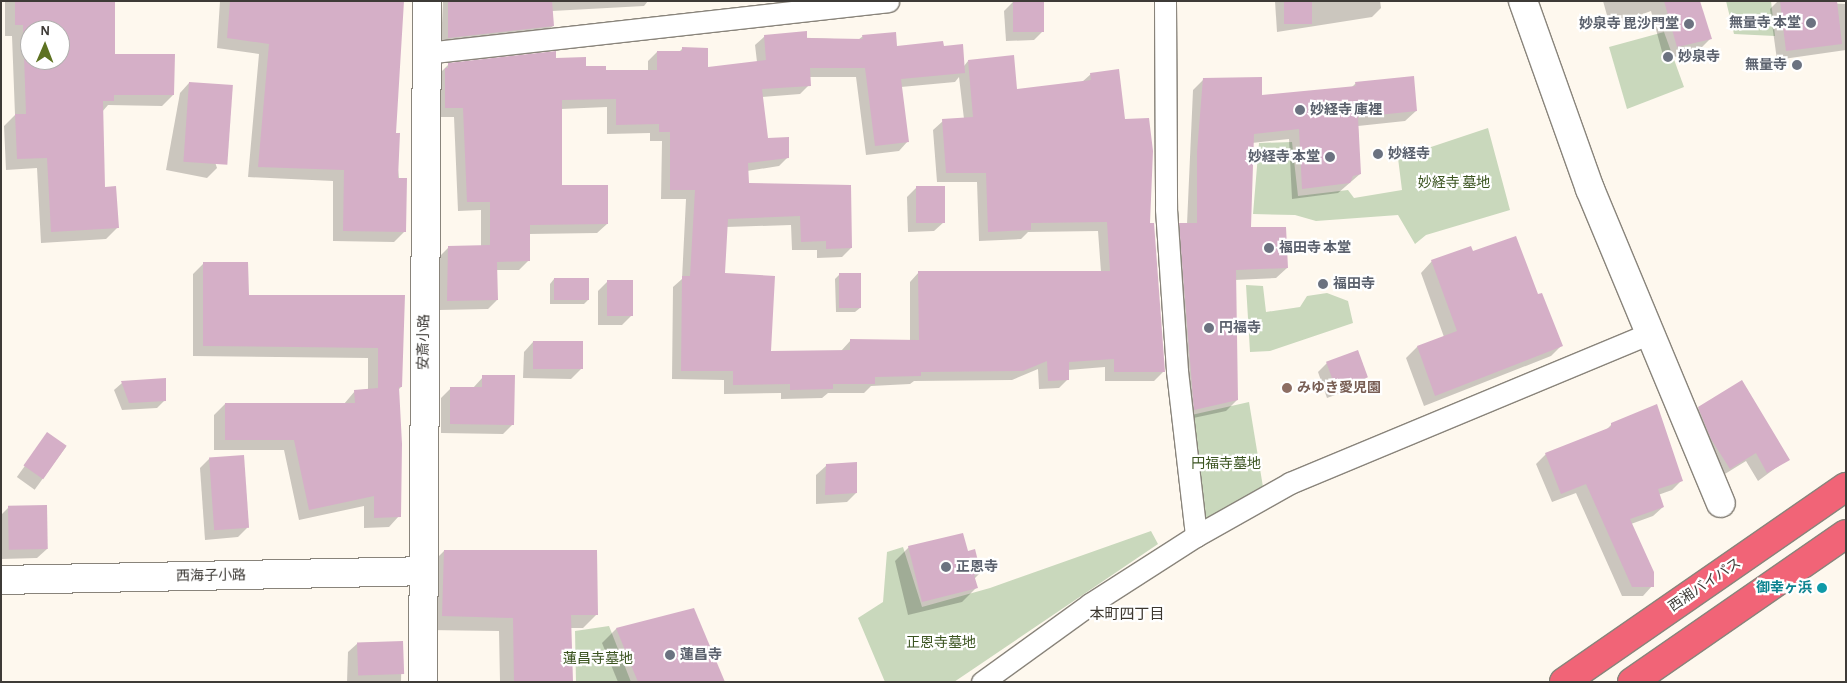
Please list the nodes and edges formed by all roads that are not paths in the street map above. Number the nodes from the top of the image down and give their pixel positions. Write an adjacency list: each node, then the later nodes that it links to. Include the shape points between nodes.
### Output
1 (427, 1): 5 (street, 安斎小路)
2 (888, 1): 5 (street)
3 (1165, 1): 10 (street, via 1166,209 1177,371)
4 (1524, 1): 6 (street, via 1590,189)
5 (426, 53): 11 (street, 安斎小路)
6 (1650, 333): 8 (street); 10 (street, via 1290,483)
7 (1846, 487): 15 (highway, 西湘バイパス)
8 (1721, 503)
9 (1846, 534): 16 (highway)
10 (1196, 536): 14 (street, via 1090,604)
11 (421, 571): 12 (street, 西海子小路); 13 (street, 安斎小路)
12 (1, 580)
13 (422, 682)
14 (982, 682)
15 (1564, 682)
16 (1632, 682)

